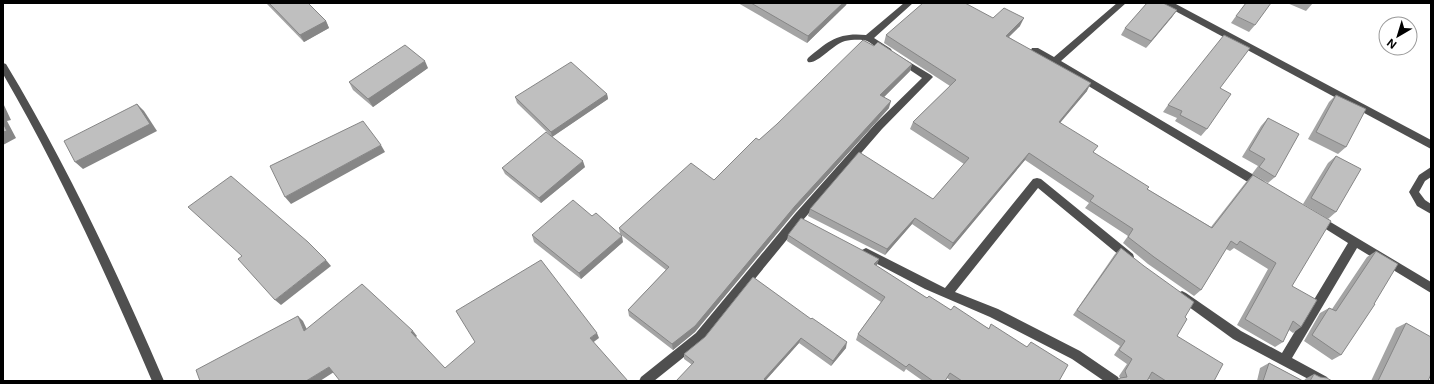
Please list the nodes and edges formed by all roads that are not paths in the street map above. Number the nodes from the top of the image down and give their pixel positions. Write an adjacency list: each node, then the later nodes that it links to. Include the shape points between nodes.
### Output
1 (910, 3): 4 (street)
2 (1122, 3): 7 (street)
3 (1167, 3): 9 (street)
4 (868, 38): 6 (street, via 854,36 836,39); 22 (street, via 928,78 879,126 803,219 700,337)
5 (1035, 50): 7 (street)
6 (810, 60)
7 (1055, 62): 11 (street)
8 (3, 66): 21 (street, via 33,114 107,265)
9 (1431, 146)
10 (1431, 171): 12 (street, via 1422,178 1414,192 1421,203)
11 (1266, 188)
12 (1431, 210)
13 (1307, 212): 14 (street)
14 (1355, 241): 17 (street); 20 (street)
15 (854, 246): 19 (street)
16 (1137, 263): 19 (street, via 1037,182)
17 (1431, 288)
18 (1174, 290): 20 (street, via 1237,335)
19 (947, 293): 23 (street, via 994,313 1076,355)
20 (1285, 359): 24 (street)
21 (158, 381)
22 (645, 381)
23 (1114, 381)
24 (1323, 381)

